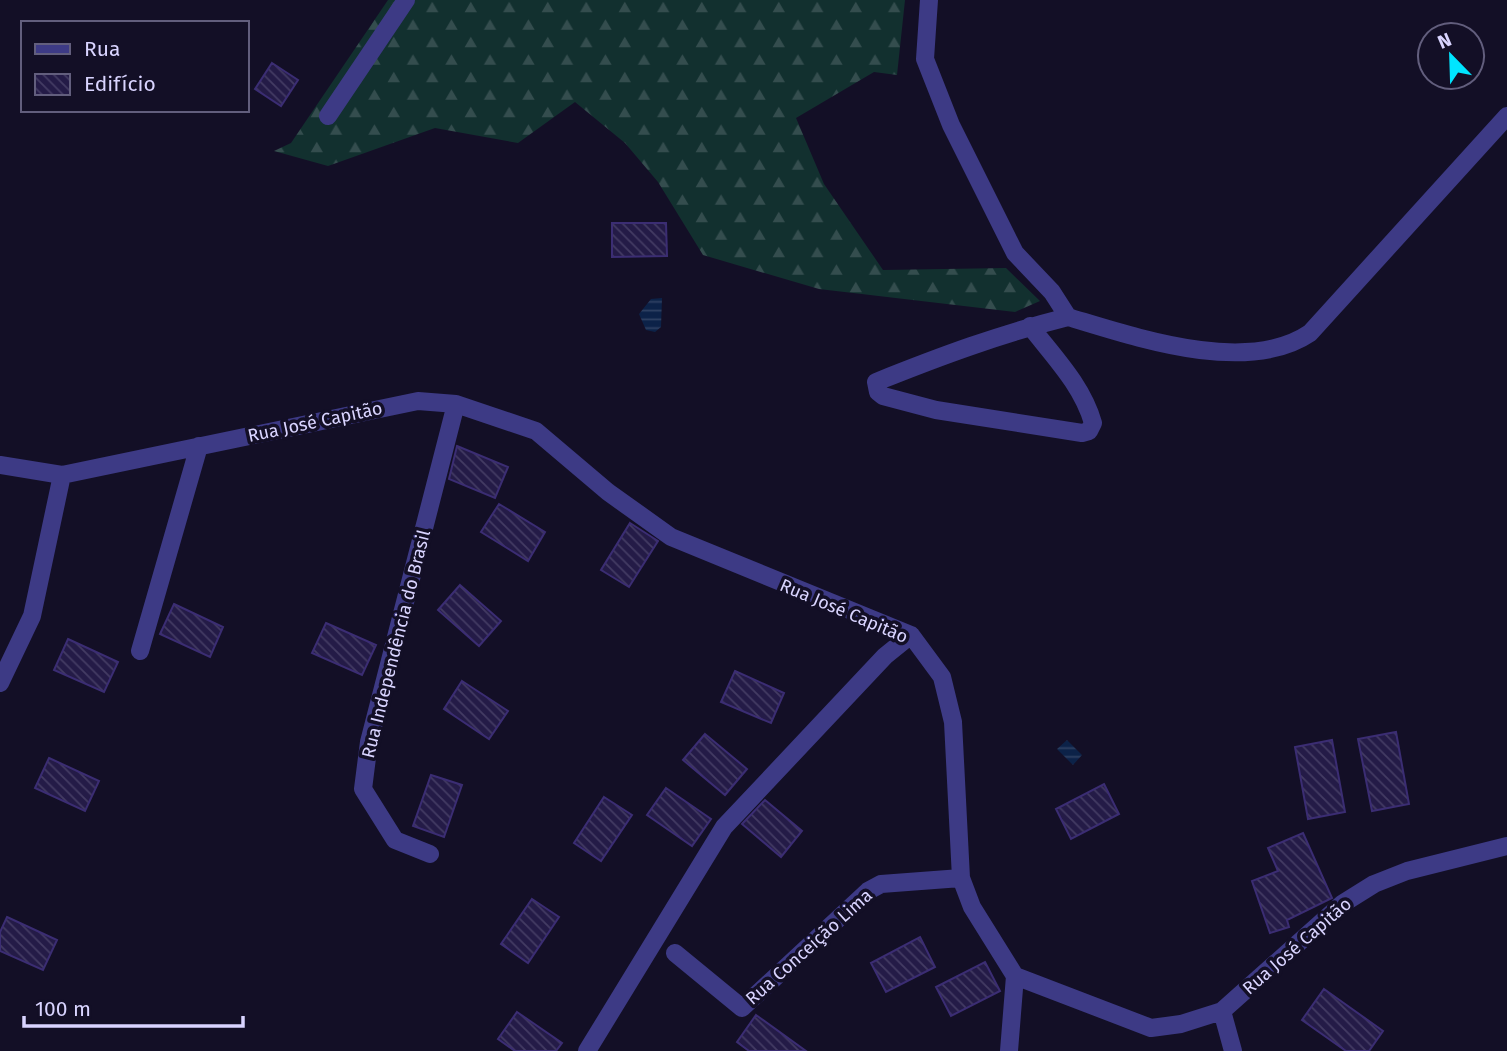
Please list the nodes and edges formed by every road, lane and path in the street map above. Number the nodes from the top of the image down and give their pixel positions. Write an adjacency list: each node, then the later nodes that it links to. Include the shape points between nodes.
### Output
1 (406, 0): 3 (street)
2 (929, 0): 5 (street, via 925,59 951,125 1015,253 1052,292)
3 (328, 116)
4 (1507, 117): 5 (street, via 1311,333 1296,343 1221,352 1158,342)
5 (1068, 317): 6 (street)
6 (1030, 326): 6 (street, via 1071,377 1088,407 1093,423 1089,430 1082,433 936,410 878,392 876,382 968,344)
7 (456, 404): 8 (street, Rua José Capitão, via 418,401); 11 (street, Rua José Capitão, via 536,431 608,492 671,537); 15 (street, Rua Independência do Brasil, via 369,742 363,789 395,839)
8 (199, 446): 10 (street, Rua José Capitão); 12 (street)
9 (0, 465): 10 (street, Rua José Capitão)
10 (62, 475): 13 (street, via 32,616)
11 (911, 635): 16 (street, Rua José Capitão, via 942,677 953,722); 20 (street, via 885,656 724,827)
12 (140, 651)
13 (0, 683)
14 (1507, 846): 19 (street, Rua José Capitão, via 1374,884 1342,904)
15 (430, 854)
16 (961, 878): 17 (street, Rua Conceição Lima, via 881,884 868,891 742,1008); 18 (street, Rua José Capitão, via 972,907)
17 (674, 953)
18 (1015, 976): 19 (street, Rua José Capitão, via 1151,1028); 21 (street)
19 (1222, 1012): 22 (street)
20 (587, 1051)
21 (1009, 1051)
22 (1233, 1051)

